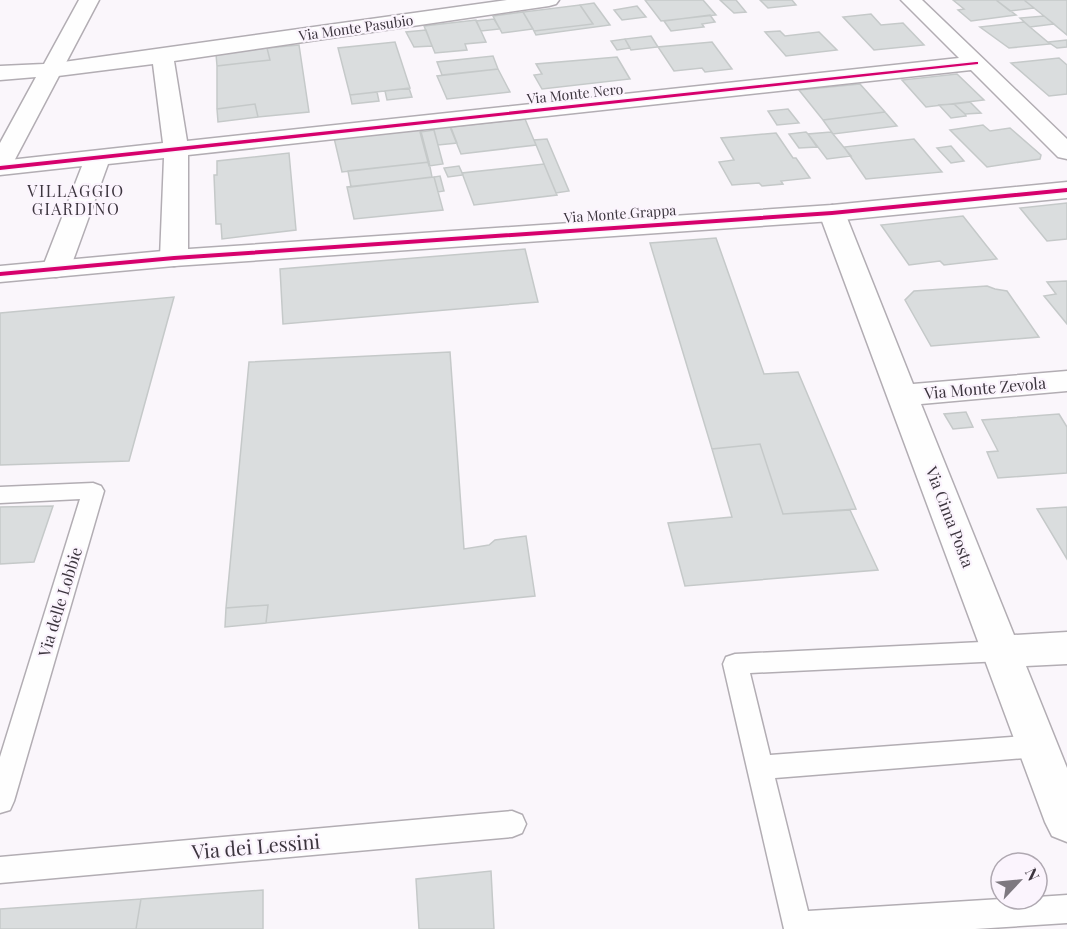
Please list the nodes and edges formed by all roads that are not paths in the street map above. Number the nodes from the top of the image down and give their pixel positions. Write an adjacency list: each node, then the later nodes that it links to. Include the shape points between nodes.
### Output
1 (89, 0): 6 (street)
2 (549, 0): 4 (street, Via Monte Pasubio)
3 (911, 0): 5 (street)
4 (163, 56): 6 (street, Via Monte Pasubio); 8 (street)
5 (976, 63): 8 (street, Via Monte Nero); 9 (street)
6 (50, 70): 7 (street, Via Monte Pasubio); 11 (street)
7 (0, 74)
8 (176, 151): 10 (street, Via Monte Nero); 14 (street)
9 (1067, 152)
10 (98, 157): 11 (street, Via Monte Nero); 15 (street)
11 (0, 167)
12 (1067, 190): 13 (street, Via Monte Grappa)
13 (832, 213): 14 (street, Via Monte Grappa); 18 (street, Via Cima Posta)
14 (174, 258): 15 (street, Via Monte Grappa)
15 (56, 269): 16 (street, Via Monte Grappa)
16 (0, 274)
17 (1067, 381): 18 (street, Via Monte Zevola)
18 (903, 395): 21 (street, Via Cima Posta)
19 (0, 495): 24 (lane, Via delle Lobbie, via 93,491)
20 (1067, 648): 21 (street)
21 (1002, 651): 22 (street, Via Cima Posta); 23 (lane, via 735,664)
22 (1038, 746): 23 (lane); 25 (street, Via Cima Posta)
23 (760, 767): 28 (lane, via 797,926)
24 (0, 801)
25 (1067, 822)
26 (512, 824): 27 (lane, Via dei Lessini)
27 (0, 870)
28 (1067, 909)

